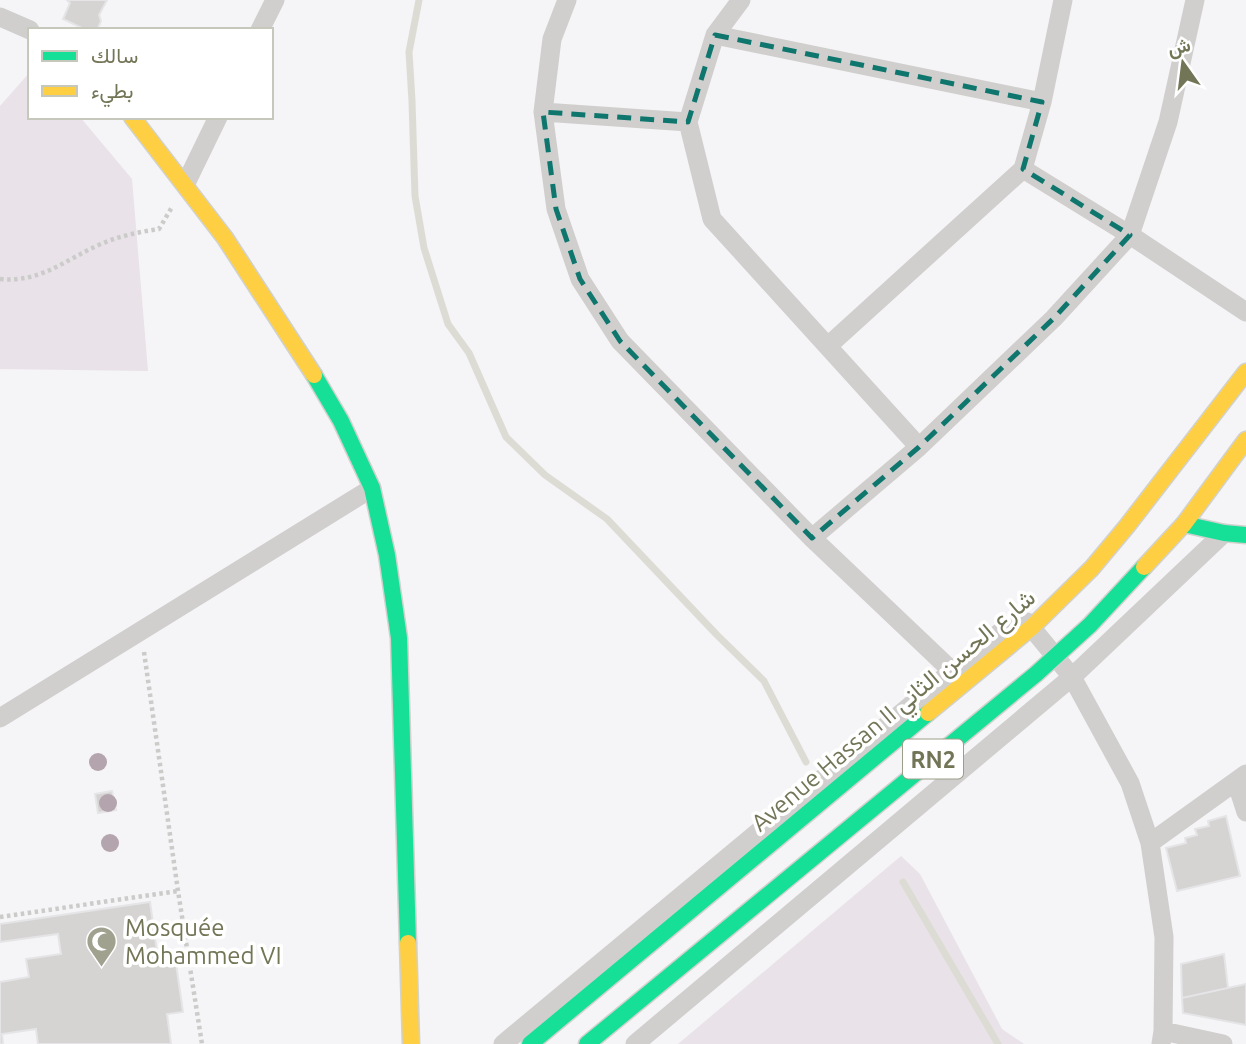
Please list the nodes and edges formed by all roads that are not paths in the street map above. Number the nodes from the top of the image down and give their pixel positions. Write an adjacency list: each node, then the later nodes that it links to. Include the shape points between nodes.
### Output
1 (275, 0): 7 (street)
2 (567, 0): 11 (street, via 552,39)
3 (741, 0): 9 (street)
4 (1063, 0): 10 (street)
5 (1195, 0): 17 (street, via 1168,122)
6 (0, 17): 8 (street)
7 (261, 28)
8 (28, 29)
9 (715, 35): 10 (street); 14 (street)
10 (1042, 102): 15 (street)
11 (542, 112): 14 (street); 29 (street, via 556,209 580,279 620,341)
12 (134, 119): 16 (main road)
13 (217, 119): 16 (street)
14 (688, 122): 19 (street, via 712,219)
15 (1023, 169): 17 (street); 19 (street)
16 (185, 186): 23 (main road, via 309,366)
17 (1130, 235): 18 (street); 22 (street, via 1055,318)
18 (1246, 312)
19 (828, 346): 22 (street)
20 (1246, 372): 24 (main road)
21 (1246, 440): 25 (main road, RN2)
22 (919, 447): 29 (street)
23 (372, 488): 34 (street); 39 (main road, via 399,638)
24 (1156, 488): 25 (main road, via 1162,512); 26 (main road)
25 (1184, 524): 27 (main road); 31 (main road, RN2)
26 (1127, 526): 30 (street)
27 (1224, 533): 28 (main road); 33 (street)
28 (1246, 535)
29 (812, 538): 32 (street)
30 (1027, 621): 31 (street); 32 (street); 41 (main road, Avenue Hassan II شارع الحسن الثاني / RN2)
31 (1056, 656): 33 (street); 42 (main road, RN2)
32 (952, 671): 40 (street)
33 (1072, 677): 37 (street, via 1130,783); 43 (street)
34 (0, 718)
35 (1241, 777): 36 (street); 37 (street)
36 (1246, 813)
37 (1150, 843): 38 (street, via 1164,937)
38 (1162, 1038): 44 (street)
39 (411, 1044)
40 (503, 1044)
41 (530, 1044)
42 (587, 1044)
43 (635, 1044)
44 (1223, 1044)

